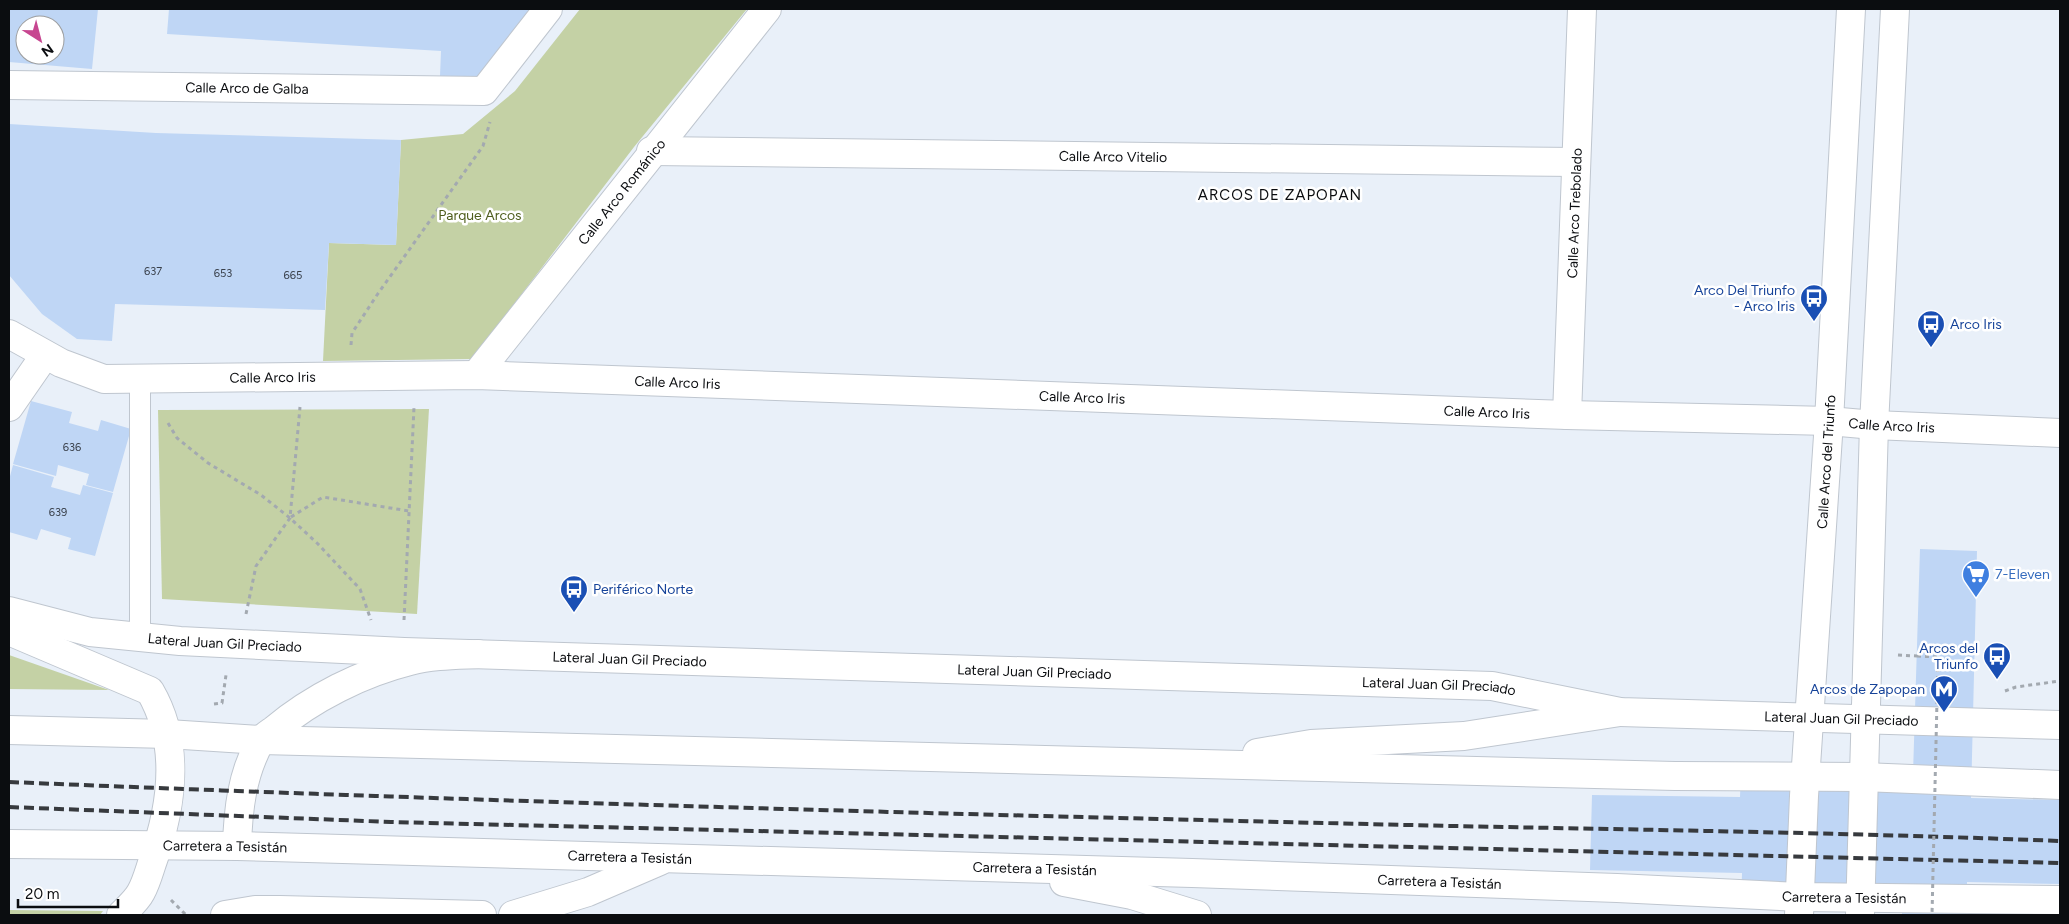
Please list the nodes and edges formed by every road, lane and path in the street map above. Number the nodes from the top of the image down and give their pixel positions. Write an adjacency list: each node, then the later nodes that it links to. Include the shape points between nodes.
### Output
1 (548, 9): 7 (main road)
2 (767, 9): 8 (main road, Calle Arco Románico)
3 (1582, 9): 9 (main road, Calle Arco Trebolado)
4 (1851, 9): 20 (main road, Calle Arco del Triunfo)
5 (1895, 9): 21 (main road)
6 (9, 85): 7 (main road, Calle Arco de Galba)
7 (484, 91): 15 (path, via 492,105 483,146 352,334 349,357)
8 (651, 152): 9 (main road, Calle Arco Vitelio); 12 (main road, Calle Arco Románico)
9 (1576, 162): 19 (main road, Calle Arco Trebolado)
10 (9, 334): 11 (main road, Calle Arco Iris)
11 (45, 355): 16 (main road, Calle Arco Iris, via 61,364 104,378); 18 (main road)
12 (476, 375): 13 (main road, Calle Arco Iris); 19 (main road, Calle Arco Iris)
13 (416, 376): 15 (main road, Calle Arco Iris); 23 (path)
14 (303, 377): 15 (main road, Calle Arco Iris); 16 (main road, Calle Arco Iris); 24 (path)
15 (357, 377)
16 (140, 378): 17 (lane)
17 (140, 405): 24 (path, via 158,405 177,438); 30 (lane)
18 (9, 407)
19 (1567, 416): 20 (main road, Calle Arco Iris)
20 (1830, 421): 21 (main road, Calle Arco Iris); 34 (main road, Calle Arco del Triunfo)
21 (1874, 425): 22 (main road, Calle Arco Iris); 35 (main road)
22 (2060, 433)
23 (409, 511): 24 (path, via 323,497); 28 (path)
24 (290, 518): 26 (path, via 256,566); 27 (path, via 360,589)
25 (9, 611): 30 (main road, Lateral Juan Gil Preciado, via 90,632)
26 (246, 614)
27 (372, 620)
28 (404, 622)
29 (9, 631): 38 (main road, via 150,691 161,710)
30 (140, 638): 31 (main road, Lateral Juan Gil Preciado)
31 (478, 654): 33 (main road, Lateral Juan Gil Preciado, via 1492,686); 39 (main road, via 411,660 380,670 290,716)
32 (1917, 656): 58 (path, bridge, via 1938,657)
33 (1620, 712): 34 (main road, Lateral Juan Gil Preciado); 40 (main road, via 1464,736 1311,744)
34 (1811, 718): 35 (main road, Lateral Juan Gil Preciado); 41 (main road, Calle Arco del Triunfo)
35 (1865, 719): 36 (main road, Lateral Juan Gil Preciado); 42 (main road)
36 (2060, 725)
37 (9, 730): 38 (main road)
38 (168, 734): 39 (main road); 45 (main road, via 171,769 168,808)
39 (261, 740): 40 (main road); 46 (main road, via 249,767 238,809)
40 (1202, 764): 41 (main road)
41 (1806, 777): 42 (main road); 50 (main road, Calle Arco del Triunfo)
42 (1863, 777): 43 (main road); 51 (main road)
43 (2060, 785)
44 (9, 844): 45 (main road, Carretera a Tesistán)
45 (158, 845): 46 (main road, Carretera a Tesistán); 53 (main road, via 141,892)
46 (237, 846): 47 (main road, Carretera a Tesistán)
47 (667, 858): 48 (main road, Carretera a Tesistán); 56 (main road, via 588,892)
48 (999, 868): 50 (main road, Carretera a Tesistán, via 1588,887); 57 (main road, via 1132,895)
49 (2060, 900): 51 (main road, Carretera a Tesistán)
50 (1800, 906): 51 (main road, Carretera a Tesistán)
51 (1860, 907)
52 (392, 914): 54 (main road, via 255,910); 55 (main road)
53 (121, 915)
54 (228, 915)
55 (482, 915)
56 (513, 915)
57 (1197, 915)
58 (1932, 915)

